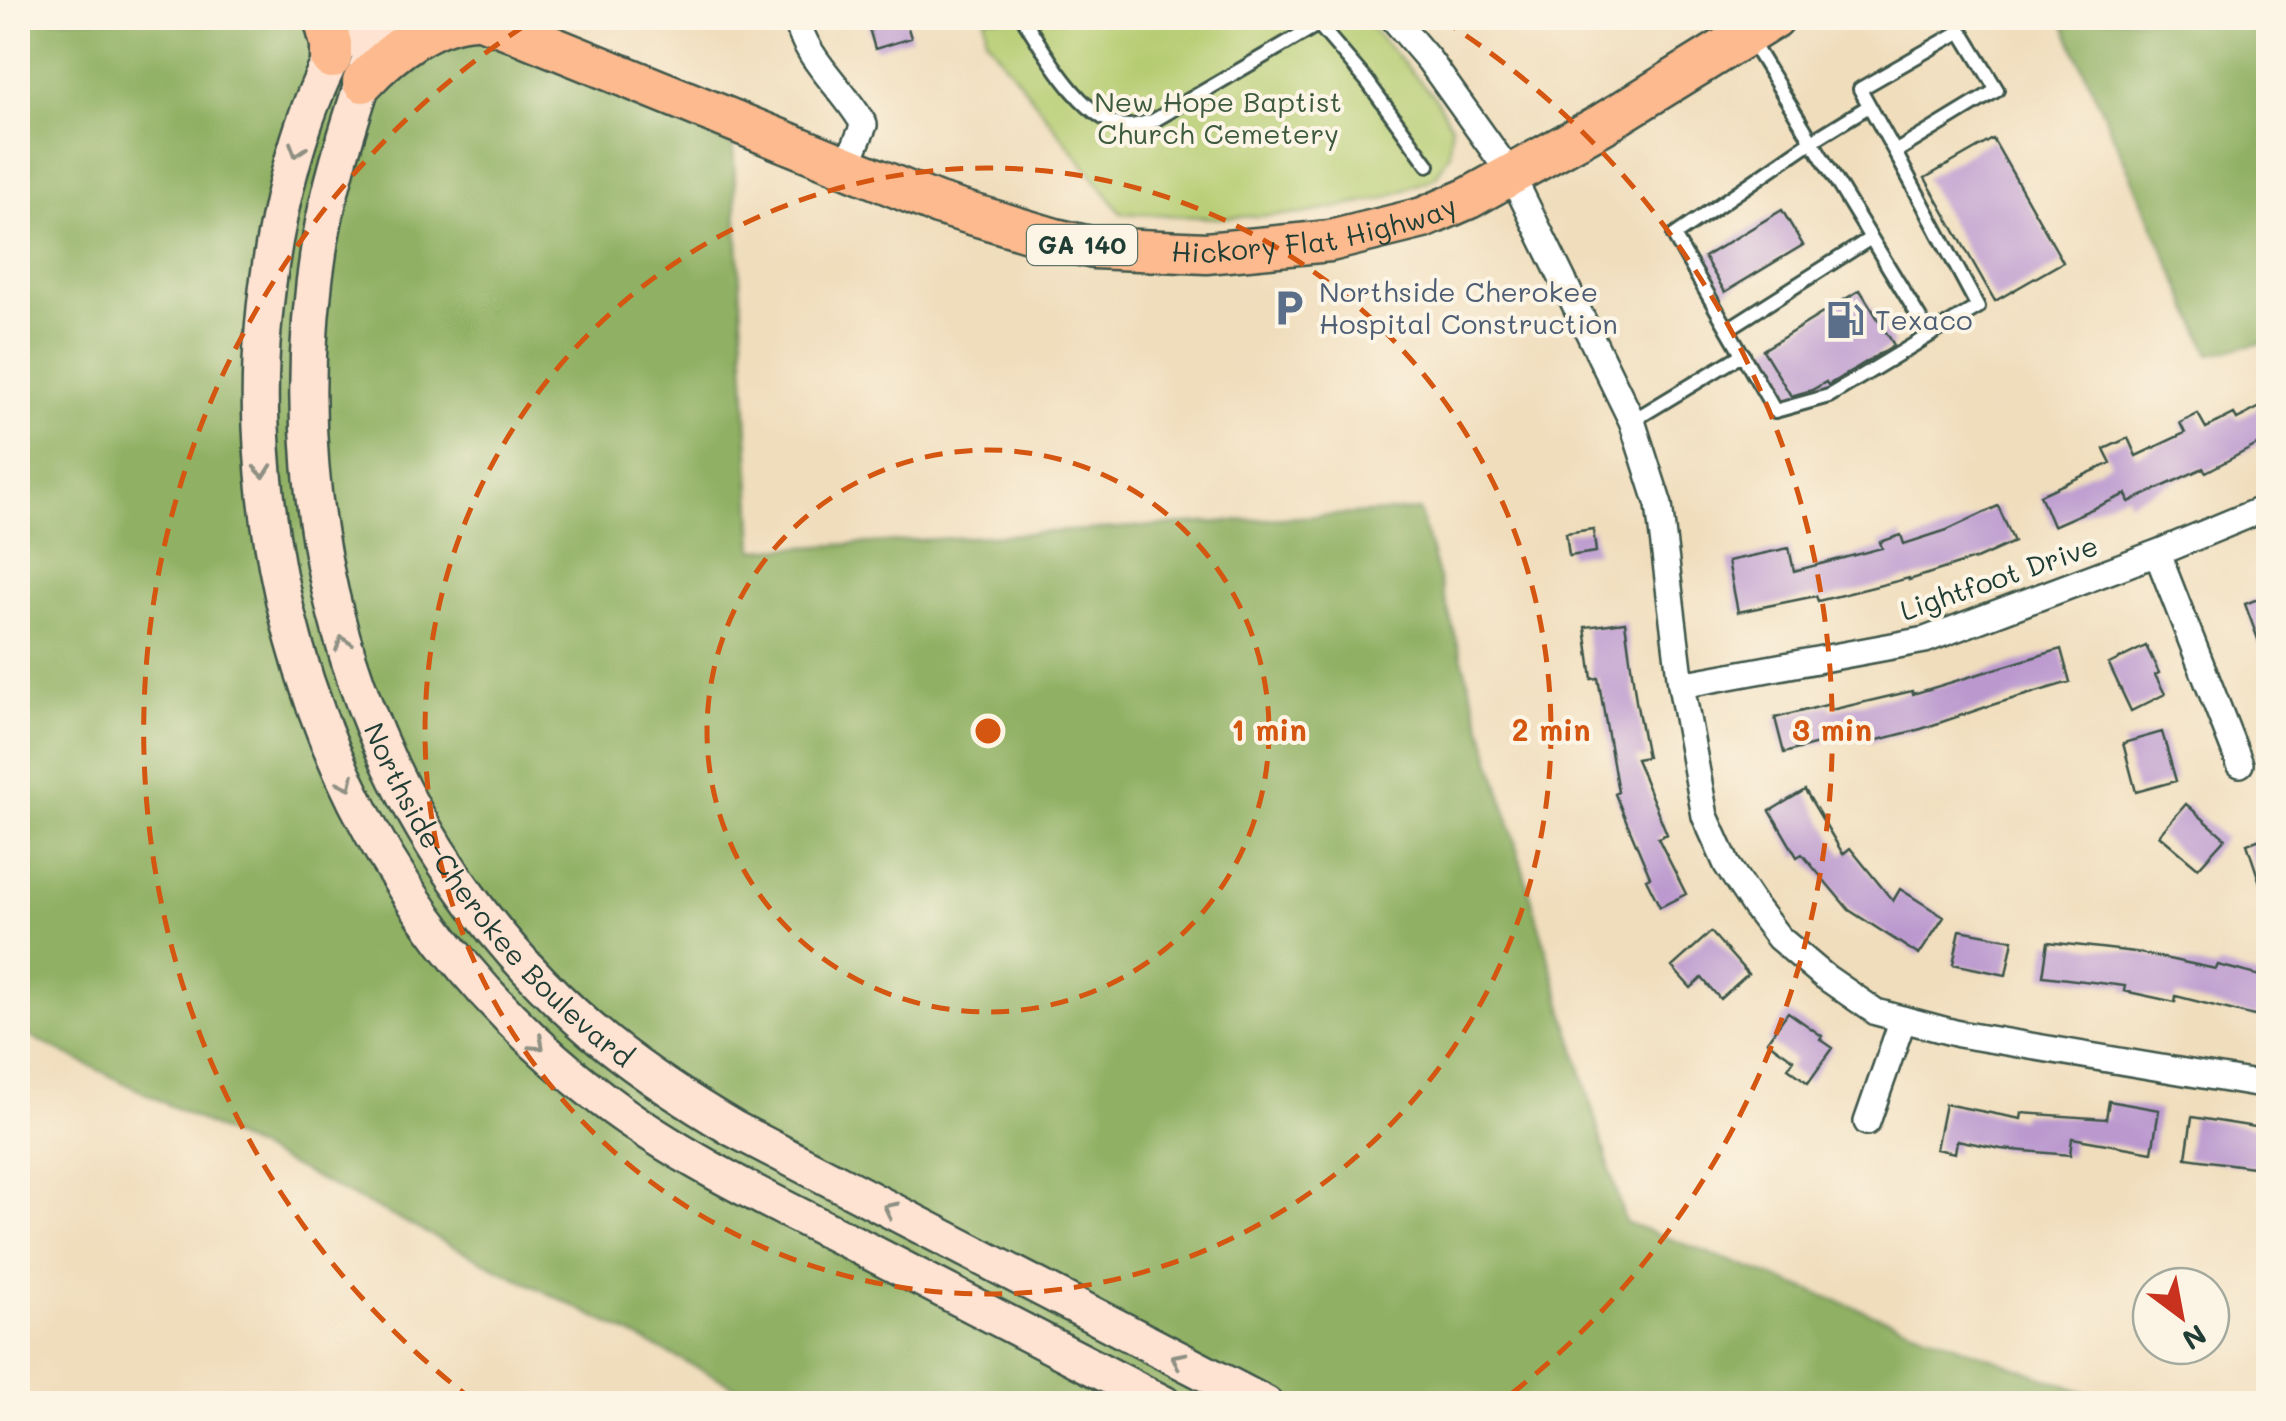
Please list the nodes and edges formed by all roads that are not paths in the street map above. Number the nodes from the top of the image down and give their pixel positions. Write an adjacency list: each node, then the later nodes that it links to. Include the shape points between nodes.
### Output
1 (324, 18): 10 (main road)
2 (356, 18): 10 (street, Northside-Cherokee Boulevard)
3 (380, 18): 11 (street, Northside-Cherokee Boulevard)
4 (478, 18): 11 (main road, via 418,37); 16 (main road, Hickory Flat Highway / GA 140)
5 (797, 18): 16 (street, via 808,48 864,125)
6 (1023, 18): 8 (lane, via 1085,104 1104,120 1129,127 1153,120)
7 (1393, 18): 17 (street)
8 (1324, 21): 15 (lane)
9 (1761, 26): 13 (lane); 17 (main road, Hickory Flat Highway / GA 140)
10 (331, 58): 30 (street, Northside-Cherokee Boulevard, one-way to 30, via 297,148 277,231 262,357 262,457 274,562 300,666 337,763 387,859 450,949 517,1025 630,1118 736,1182)
11 (363, 82): 31 (street, Northside-Cherokee Boulevard, one-way to 11, via 690,1102 565,1005 462,886 404,794 360,697 330,598 312,492 308,391 320,242)
12 (1869, 106): 13 (lane); 14 (lane); 14 (lane, via 1860,89 1961,31 1998,90)
13 (1812, 141): 18 (lane); 19 (lane, via 1674,236)
14 (1895, 152): 20 (lane, via 1978,307)
15 (1428, 164)
16 (846, 167): 17 (main road, Hickory Flat Highway / GA 140, via 938,204 1055,239 1094,248 1206,253 1365,233 1422,218)
17 (1512, 176): 22 (street)
18 (1872, 238): 19 (lane); 20 (lane)
19 (1728, 330): 21 (lane)
20 (1930, 335): 21 (lane, via 1829,396 1775,411)
21 (1742, 354): 22 (lane)
22 (1632, 421): 25 (street, via 1659,505)
23 (2268, 507): 24 (street, Lightfoot Drive)
24 (2157, 553): 25 (street, Lightfoot Drive, via 1926,640); 26 (street)
25 (1681, 685): 27 (street, via 1705,816 1727,864 1780,938 1876,1012)
26 (2240, 764)
27 (1903, 1020): 28 (street); 29 (street)
28 (2268, 1086)
29 (1867, 1122)
30 (1164, 1404)
31 (1265, 1404)

